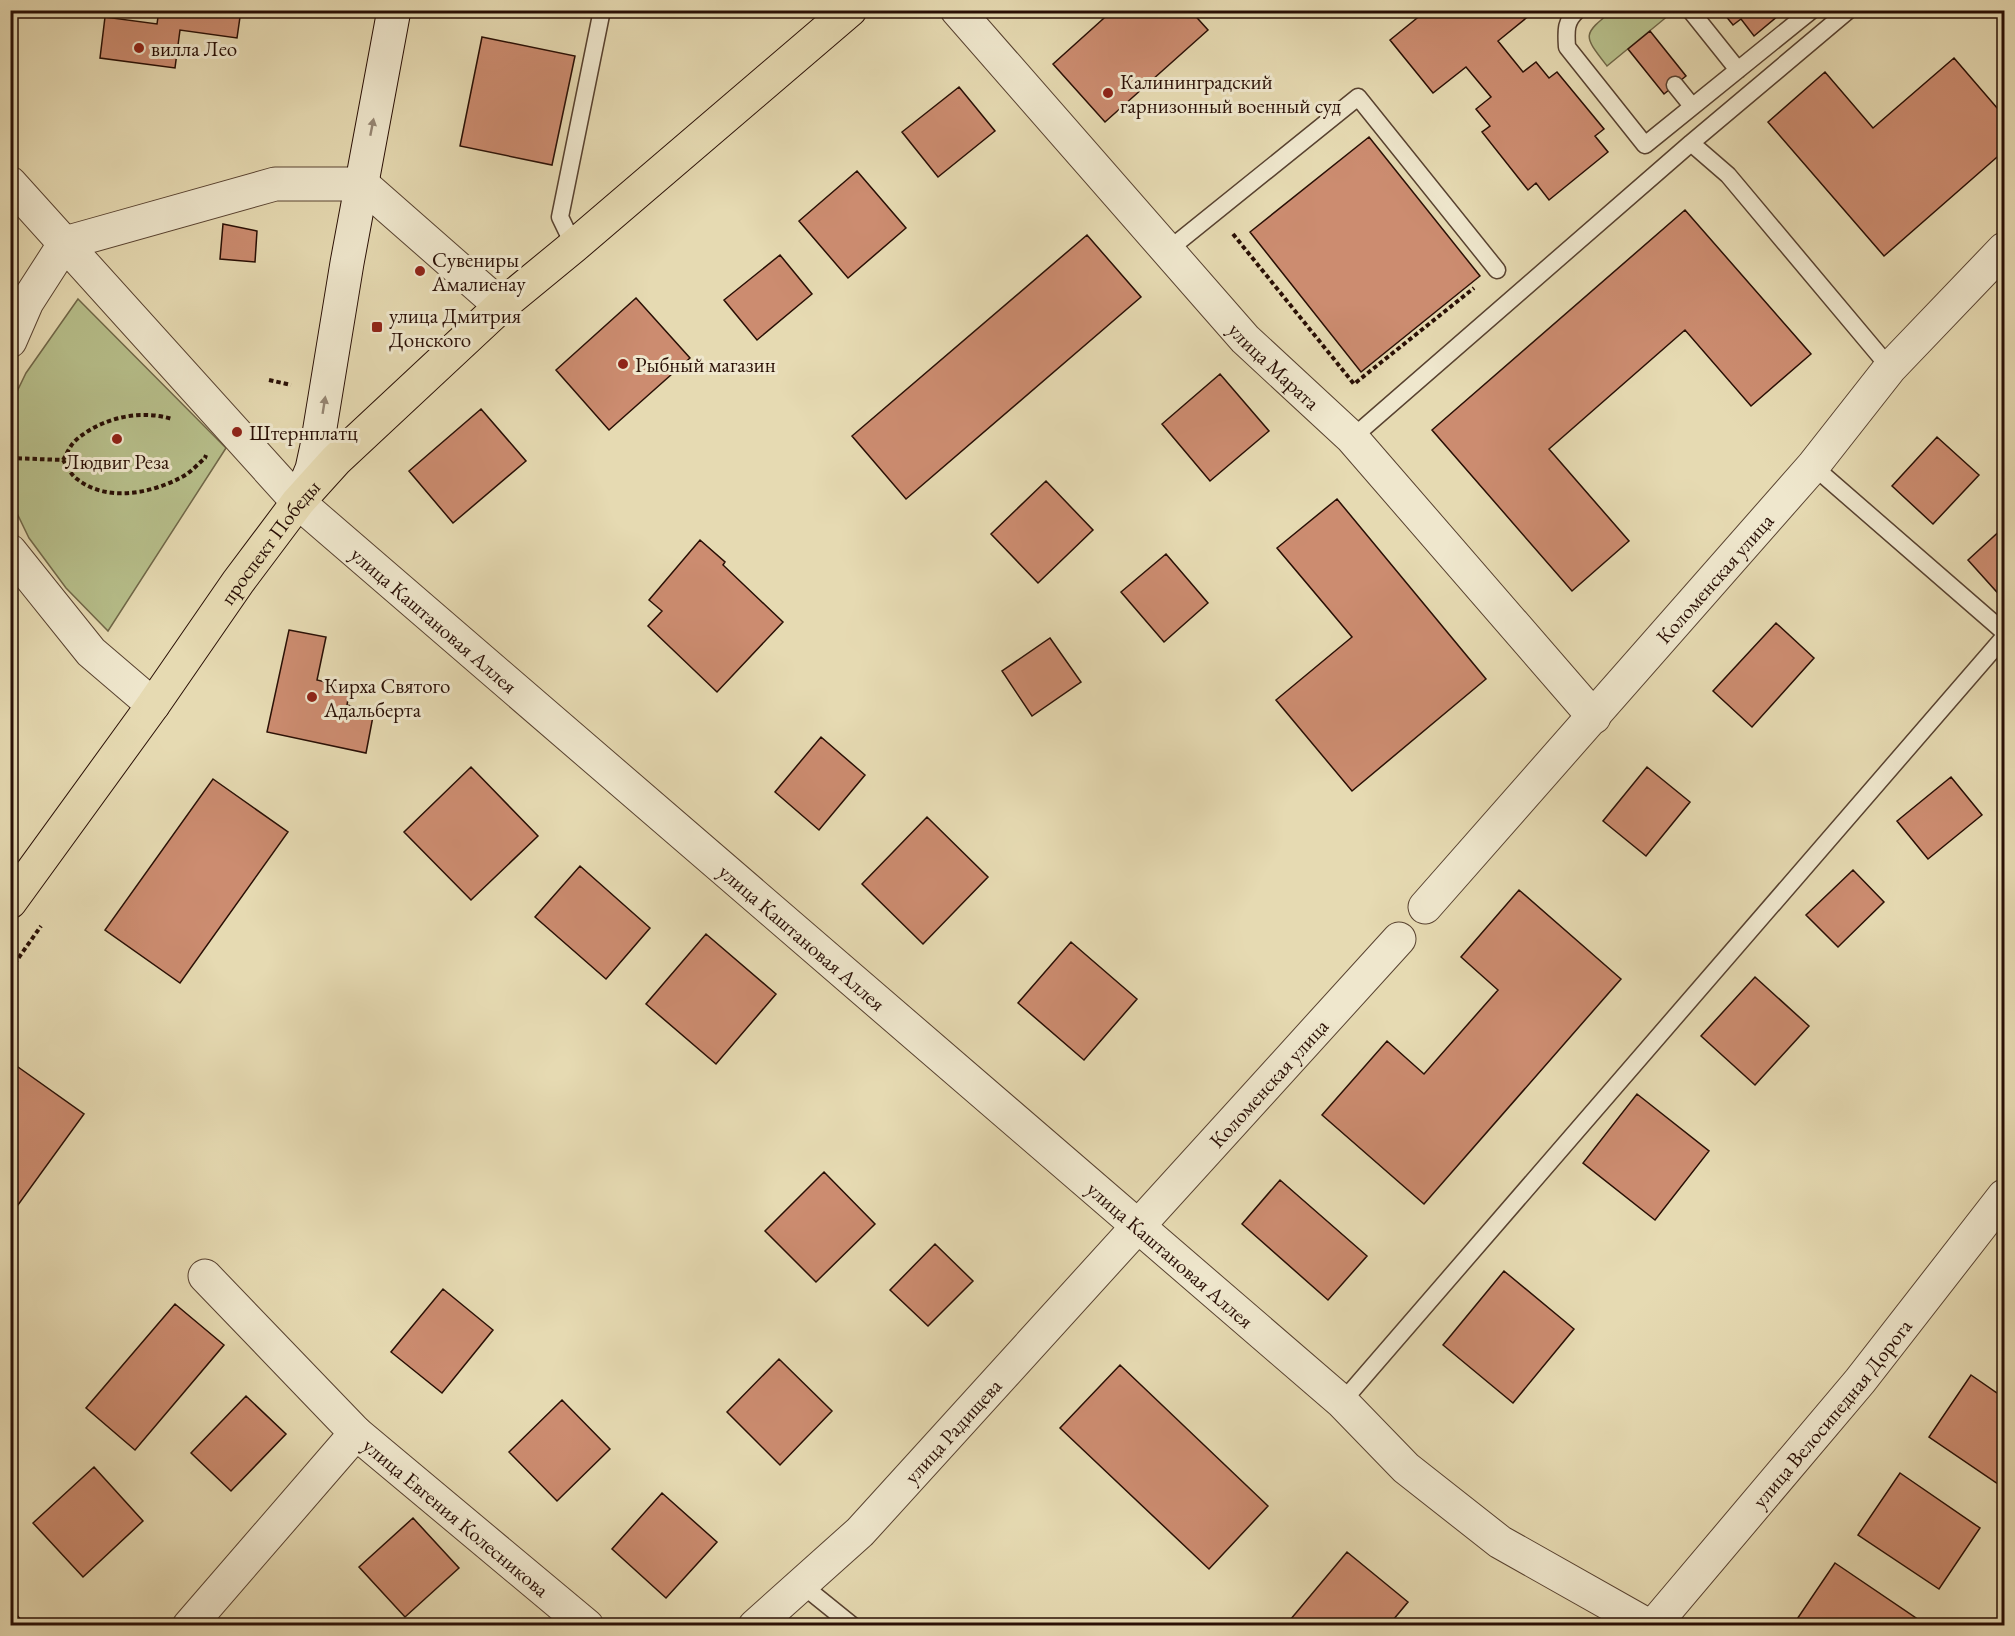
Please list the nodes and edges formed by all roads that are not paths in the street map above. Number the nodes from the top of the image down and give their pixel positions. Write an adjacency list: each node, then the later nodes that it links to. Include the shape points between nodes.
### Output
1 (394, 10): 14 (street, проспект Победы, one-way to 1)
2 (602, 10): 16 (lane, via 560,217)
3 (850, 10): 16 (main road)
4 (957, 10): 18 (street, улица Марата)
5 (1578, 10): 11 (lane, via 1570,17 1567,47 1645,145)
6 (1690, 10): 9 (lane)
7 (1812, 10): 9 (lane)
8 (1849, 10): 12 (lane)
9 (1738, 70): 11 (lane)
10 (1675, 85): 11 (lane)
11 (1692, 106)
12 (1691, 143): 22 (lane, via 1728,175); 23 (lane)
13 (10, 183): 15 (street, улица Каштановая Аллея)
14 (362, 184): 15 (street, via 275,184); 20 (street); 25 (street, проспект Победы, one-way to 14, via 317,446)
15 (65, 243): 21 (street, via 27,302); 25 (street, улица Каштановая Аллея)
16 (574, 246): 20 (main road)
17 (2004, 249): 22 (street, Коломенская улица)
18 (1167, 251): 19 (lane, via 1358,98); 23 (street, улица Марата, via 1245,339)
19 (1497, 270)
20 (501, 306): 25 (main road, via 375,421)
21 (10, 341)
22 (1890, 368): 24 (street, Коломенская улица)
23 (1352, 438): 30 (street, улица Марата)
24 (1813, 466): 27 (lane); 30 (street, Коломенская улица)
25 (298, 502): 29 (main road, проспект Победы); 35 (street, улица Каштановая Аллея)
26 (10, 551): 29 (street, via 91,652)
27 (2004, 632)
28 (2004, 637): 37 (lane)
29 (153, 705): 31 (main road, проспект Победы)
30 (1594, 717): 32 (street, Коломенская улица)
31 (10, 902)
32 (1425, 907)
33 (1399, 939): 35 (street, Коломенская улица)
34 (2004, 1196): 44 (street, улица Велосипедная Дорога, via 1860,1381)
35 (1138, 1226): 37 (street, улица Каштановая Аллея); 39 (street, улица Радищева, via 860,1532)
36 (205, 1276): 38 (street)
37 (1342, 1402): 44 (street, улица Каштановая Аллея, via 1406,1468 1500,1542)
38 (356, 1433): 40 (street, улица Евгения Колесникова); 41 (street, улица Евгения Колесникова)
39 (801, 1584): 42 (street, улица Радищева); 43 (lane)
40 (189, 1626)
41 (587, 1626)
42 (755, 1626)
43 (853, 1626)
44 (1651, 1626)

